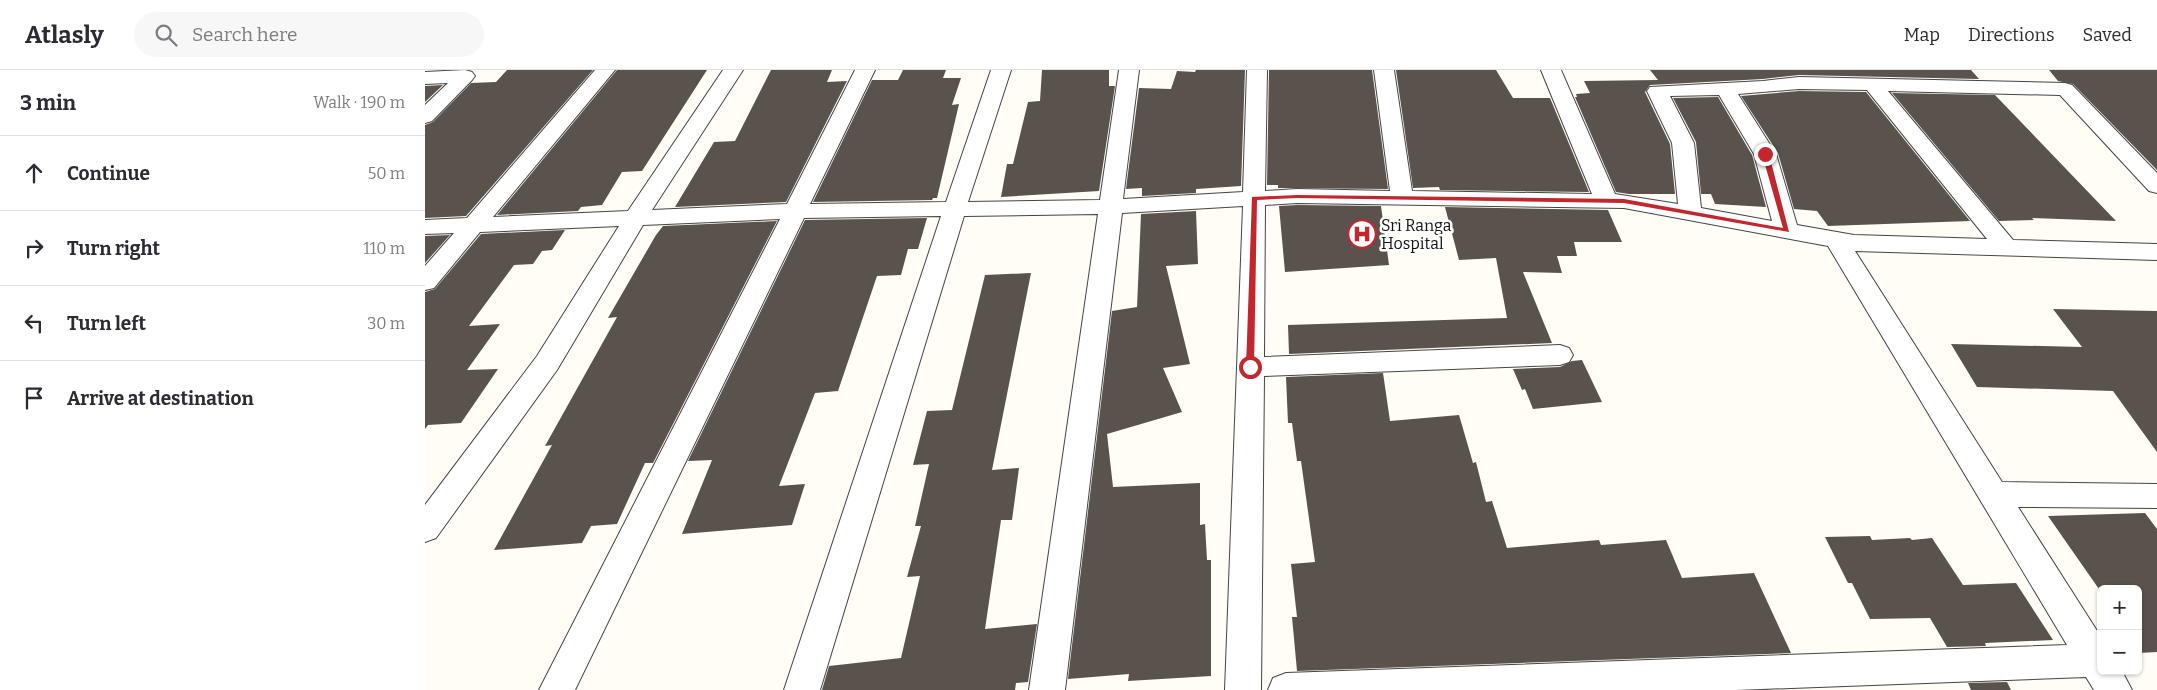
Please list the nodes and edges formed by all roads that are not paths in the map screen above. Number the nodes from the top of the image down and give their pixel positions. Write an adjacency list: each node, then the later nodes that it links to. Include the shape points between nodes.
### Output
1 (605, 70): 23 (street)
2 (733, 70): 22 (street)
3 (865, 70): 20 (street)
4 (1001, 70): 19 (street)
5 (1129, 70): 18 (street)
6 (1257, 70): 15 (street)
7 (1384, 70): 16 (street)
8 (1551, 70): 17 (street)
9 (469, 73): 10 (street); 13 (street)
10 (425, 78)
11 (1873, 84): 12 (street, via 1799,83); 14 (street, via 2065,89); 27 (street)
12 (1725, 89): 21 (street, via 1657,91 1683,143); 25 (street, via 1765,154)
13 (425, 117)
14 (2157, 186)
15 (1254, 198): 16 (street); 18 (street); 31 (street)
16 (1402, 198): 17 (street)
17 (1607, 202): 21 (street, via 1624,201)
18 (1110, 207): 19 (street); 40 (street)
19 (955, 208): 20 (street); 39 (street)
20 (796, 211): 22 (street); 38 (street, via 638,521)
21 (1690, 213): 25 (street)
22 (635, 218): 23 (street); 34 (street, via 547,362)
23 (472, 226): 24 (street); 29 (street)
24 (425, 227)
25 (1787, 231): 26 (street)
26 (1835, 239): 27 (street, via 1854,243); 32 (street)
27 (2006, 248): 28 (street)
28 (2156, 253)
29 (425, 282)
30 (1560, 355): 31 (street)
31 (1250, 367): 41 (street)
32 (1993, 494): 33 (street); 35 (street)
33 (2157, 496)
34 (425, 529)
35 (2097, 664)
36 (2097, 667): 42 (street)
37 (2104, 675): 43 (street)
38 (557, 690)
39 (802, 690)
40 (1047, 690)
41 (1243, 690)
42 (1286, 690)
43 (2113, 690)

